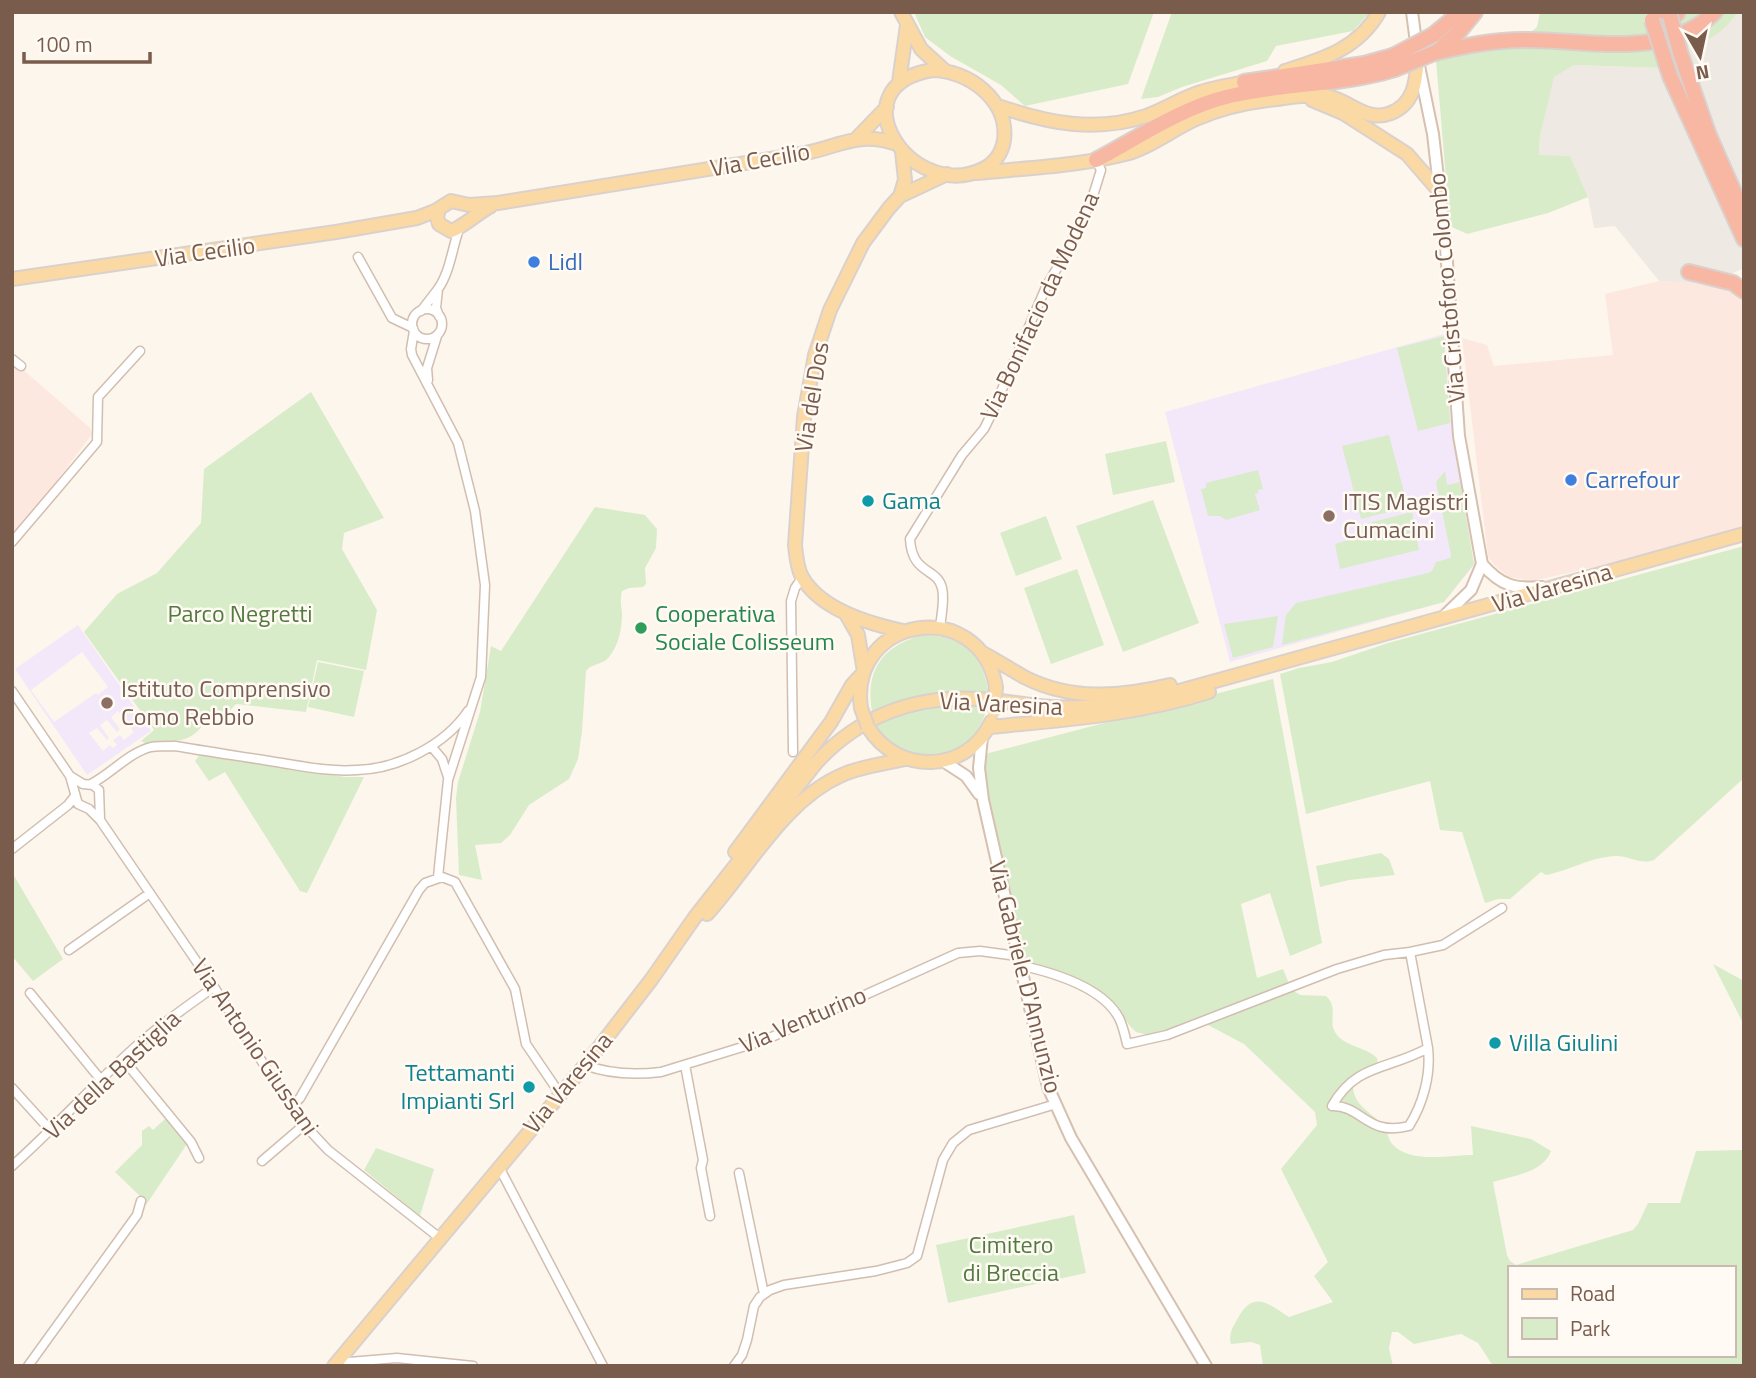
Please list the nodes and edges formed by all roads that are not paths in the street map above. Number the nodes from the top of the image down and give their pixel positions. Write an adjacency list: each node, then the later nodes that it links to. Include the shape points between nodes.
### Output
1 (901, 12): 8 (main road)
2 (1380, 12): 14 (main road, via 1362,37 1332,56)
3 (1412, 12): 10 (street, Via Cristoforo Colombo)
4 (1461, 12): 11 (highway, bridge)
5 (1475, 12): 9 (highway)
6 (1715, 12): 9 (highway, via 1688,32 1653,41 1522,40)
7 (1664, 15): 18 (highway, bridge, via 1669,55)
8 (907, 25): 12 (main road, via 921,49); 13 (main road)
9 (1434, 53): 11 (highway, bridge)
10 (1418, 60): 15 (main road, via 1411,96 1389,114 1370,116 1328,97); 24 (street, Via Cristoforo Colombo)
11 (1394, 62): 14 (highway); 21 (highway, via 1369,75 1218,99)
12 (944, 70): 13 (main road, via 920,72); 16 (main road, via 980,87)
13 (899, 82): 17 (main road)
14 (1244, 82): 16 (main road, via 1200,92 1146,116 1113,124 1054,123)
15 (1302, 96): 21 (main road, Via Cecilio, via 1230,107 1131,152); 24 (main road, via 1343,113 1407,154)
16 (998, 106): 22 (main road, via 1004,143 994,161)
17 (887, 107): 19 (main road); 20 (main road, via 887,127)
18 (1702, 134): 29 (highway); 33 (highway)
19 (856, 139): 20 (main road, Via Cecilio, via 876,138); 26 (main road, Via Cecilio, via 805,153)
20 (898, 147): 23 (main road, Via Cecilio, via 926,168); 25 (main road, via 905,180)
21 (1096, 160): 22 (main road, Via Cecilio); 58 (street, Via Bonifacio da Modena, via 1101,170 1092,199 1046,287 991,415 909,539 919,565 940,583)
22 (975, 173): 23 (main road, Via Cecilio)
23 (947, 174): 25 (main road, Via del Dos)
24 (1440, 191): 51 (street, Via Cristoforo Colombo, via 1459,436)
25 (900, 196): 52 (main road, Via del Dos, via 876,224 849,269 815,355 804,418 795,545)
26 (498, 203): 27 (main road, Via Cecilio); 31 (main road, Via Cecilio)
27 (461, 205): 28 (main road, via 451,201); 31 (main road, via 466,214)
28 (439, 209): 30 (main road, Via Cecilio); 32 (main road)
29 (1744, 215)
30 (397, 221): 32 (main road, Via Cecilio); 37 (main road, Via Cecilio)
31 (462, 225): 32 (main road, via 451,231); 34 (street)
32 (441, 226): 34 (street)
33 (1744, 239)
34 (451, 251): 38 (street)
35 (358, 257): 40 (street)
36 (1689, 272): 39 (highway, via 1733,283)
37 (12, 279)
38 (438, 289): 41 (street); 42 (street)
39 (1744, 291)
40 (385, 307): 41 (street, via 401,318); 43 (street, via 392,318)
41 (419, 313): 42 (street, via 430,310); 43 (street)
42 (439, 316): 44 (street, via 442,327)
43 (414, 330): 44 (street, via 423,338); 48 (street, via 412,355)
44 (438, 334): 48 (street, via 427,368)
45 (140, 352): 50 (street, via 98,397 97,442)
46 (12, 359): 47 (street)
47 (21, 366)
48 (430, 387): 64 (street, via 458,443 484,567 484,644)
49 (1744, 534): 54 (main road, Via Varesina)
50 (12, 542)
51 (1482, 565): 53 (street); 57 (street, via 1471,590)
52 (802, 578): 56 (main road); 67 (street, via 791,601)
53 (1495, 579): 54 (street, via 1519,588); 55 (street)
54 (1549, 587): 55 (main road, Via Varesina)
55 (1495, 604): 57 (main road, Via Varesina)
56 (845, 614): 59 (main road); 62 (main road, via 858,635)
57 (1440, 620): 61 (main road, Via Varesina)
58 (940, 628): 59 (main road); 60 (main road, via 961,635)
59 (903, 631): 62 (main road, via 878,648)
60 (981, 652): 61 (main road, via 1041,684 1092,696 1130,694); 65 (main road, bridge, via 996,687 995,712)
61 (1270, 667): 65 (main road, via 1229,685 1143,709); 87 (main road, Via Varesina, via 1130,702 1079,708 954,698 885,712 844,736 816,763)
62 (864, 672): 68 (main road, bridge, via 861,708 868,727 881,744); 87 (main road, via 702,895)
63 (12, 691): 70 (street)
64 (473, 703): 66 (street, via 460,723); 72 (street)
65 (985, 732): 69 (main road, via 967,751); 76 (street, Via Gabriele D'Annunzio, via 979,768)
66 (431, 746): 71 (street, via 385,766 359,771 174,746 150,747); 72 (street, via 442,759)
67 (793, 752)
68 (905, 759): 69 (main road); 87 (main road, via 854,770 807,796)
69 (943, 761): 76 (street, Via Gabriele D'Annunzio, via 966,776)
70 (70, 776): 73 (street); 75 (street)
71 (106, 776): 73 (street); 74 (street)
72 (448, 780): 81 (street)
73 (87, 784): 74 (street); 75 (street)
74 (99, 790): 77 (street, Via Antonio Giussani)
75 (74, 799): 78 (street, Via Antonio Giussani); 80 (street)
76 (983, 800): 86 (street, Via Gabriele D'Annunzio)
77 (98, 804): 78 (street); 79 (street, Via Antonio Giussani)
78 (89, 809): 79 (street, Via Antonio Giussani)
79 (100, 820): 82 (street, Via Antonio Giussani)
80 (12, 849)
81 (438, 877): 96 (street, via 455,882 514,989 526,1044); 98 (street, via 419,890)
82 (150, 893): 84 (street); 88 (street, Via Antonio Giussani)
83 (1502, 908): 85 (street, via 1443,945)
84 (69, 950)
85 (1410, 952): 86 (street, Via Venturino, via 1338,969 1167,1035 1127,1044 1115,1012 1089,990); 90 (street)
86 (1018, 960): 93 (street, Via Venturino, via 980,951 958,953 765,1040); 97 (street, Via Gabriele D'Annunzio, via 1044,1073)
87 (662, 963): 92 (main road, Via Varesina)
88 (214, 987): 91 (street, Via della Bastiglia, via 165,1021); 98 (street, Via Antonio Giussani)
89 (30, 993): 94 (street)
90 (1428, 1048): 90 (street, via 1426,1084 1419,1111 1409,1126 1393,1130 1377,1126 1341,1106 1332,1106 1341,1090 1362,1073)
91 (123, 1059): 94 (street, Via della Bastiglia); 101 (street)
92 (585, 1065): 93 (street, Via Venturino, via 645,1073); 96 (main road, Via Varesina)
93 (685, 1065): 107 (street)
94 (102, 1080): 100 (street, Via della Bastiglia)
95 (12, 1088): 100 (street)
96 (560, 1094): 104 (main road, Via Varesina)
97 (1056, 1104): 109 (street, via 969,1130 953,1143 943,1160 917,1256 908,1263 784,1285); 115 (street, Via Gabriele D'Annunzio, via 1071,1138)
98 (291, 1107): 99 (street, Via Antonio Giussani)
99 (304, 1125): 102 (street); 108 (street, Via Antonio Giussani, via 328,1150)
100 (51, 1131): 103 (street, Via della Bastiglia)
101 (199, 1158)
102 (262, 1161)
103 (12, 1166)
104 (499, 1166): 108 (main road, Via Varesina); 113 (street)
105 (739, 1173): 109 (street)
106 (141, 1201): 111 (street, via 137,1215)
107 (710, 1216)
108 (441, 1238): 110 (main road, Via Varesina)
109 (764, 1294): 114 (street, via 754,1306 747,1340)
110 (336, 1365): 112 (street, via 397,1358)
111 (28, 1366)
112 (473, 1366)
113 (603, 1366)
114 (734, 1366)
115 (1206, 1366)

